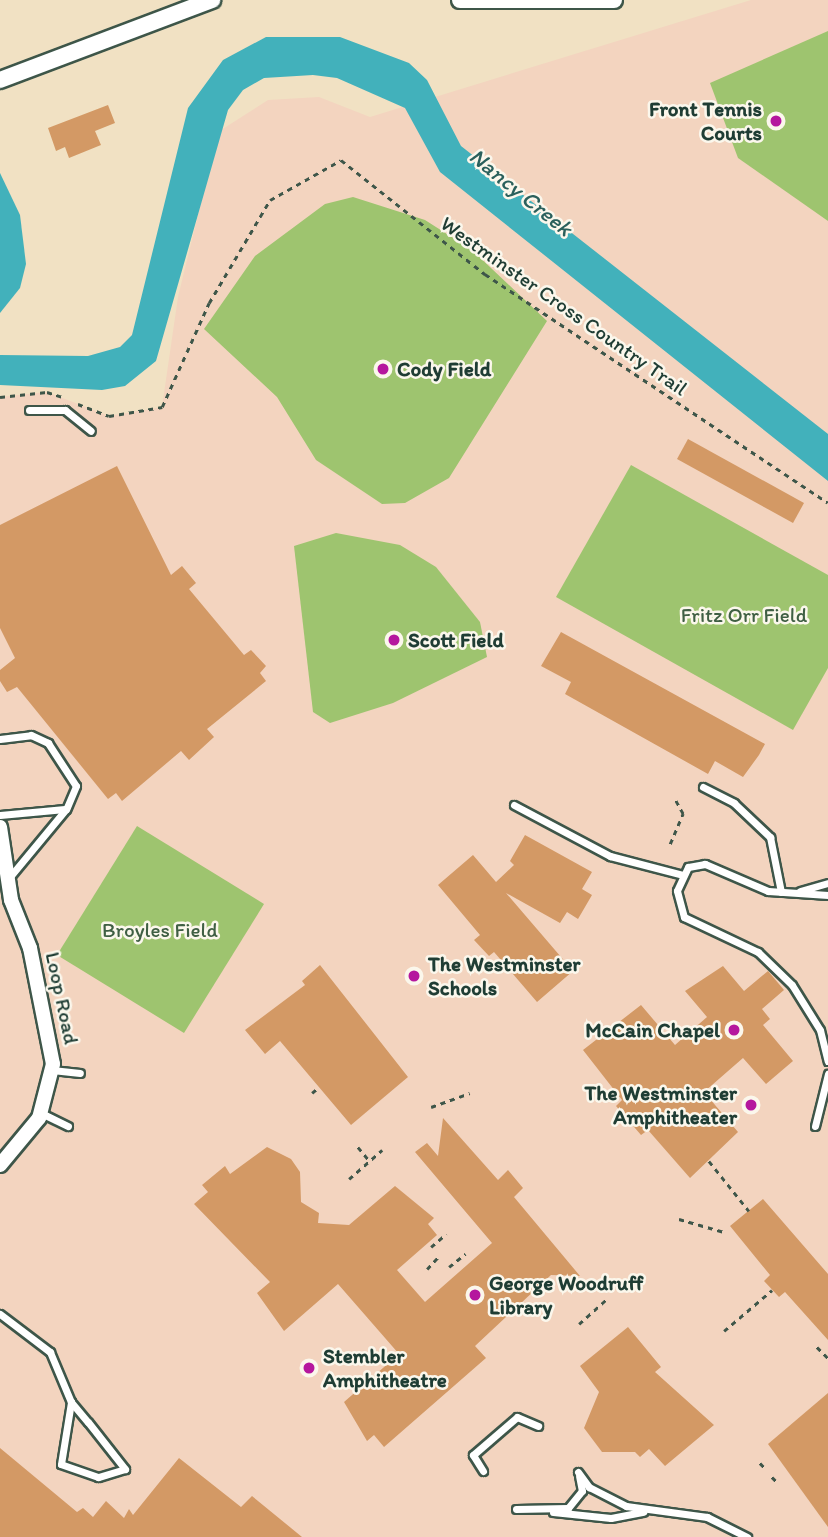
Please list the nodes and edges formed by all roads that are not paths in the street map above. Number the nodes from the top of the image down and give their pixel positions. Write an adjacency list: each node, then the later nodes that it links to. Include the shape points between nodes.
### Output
1 (212, 0): 4 (street)
2 (460, 0): 3 (street)
3 (614, 0)
4 (0, 80)
5 (29, 410): 6 (lane, via 65,411)
6 (91, 431)
7 (0, 740): 10 (lane, via 31,735 48,743 74,778)
8 (703, 787): 16 (lane, via 734,803 770,837)
9 (514, 805): 13 (lane, via 610,856)
10 (66, 809): 11 (lane); 14 (lane)
11 (0, 815)
12 (0, 827): 14 (street, Loop Road)
13 (683, 875): 16 (lane, via 705,864); 19 (lane, via 677,891 684,916 758,952 792,985 820,1030)
14 (8, 880): 20 (street, Loop Road, via 30,948)
15 (828, 883): 17 (lane)
16 (781, 892): 17 (lane)
17 (792, 893): 18 (lane)
18 (828, 895)
19 (828, 1061)
20 (52, 1070): 21 (lane); 23 (street, Loop Road)
21 (80, 1073)
22 (828, 1074): 25 (lane)
23 (40, 1113): 24 (lane); 26 (street, Loop Road)
24 (68, 1126)
25 (815, 1126)
26 (0, 1166)
27 (0, 1314): 28 (lane, via 50,1352)
28 (71, 1402): 28 (lane, via 61,1464 98,1477 125,1469)
29 (538, 1426): 30 (lane, via 517,1418 473,1455)
30 (483, 1471)
31 (516, 1509): 33 (lane)
32 (649, 1511): 33 (lane, via 611,1518); 33 (lane, via 589,1487 578,1472 577,1500); 34 (lane, via 707,1517)
33 (553, 1512)
34 (747, 1537)

